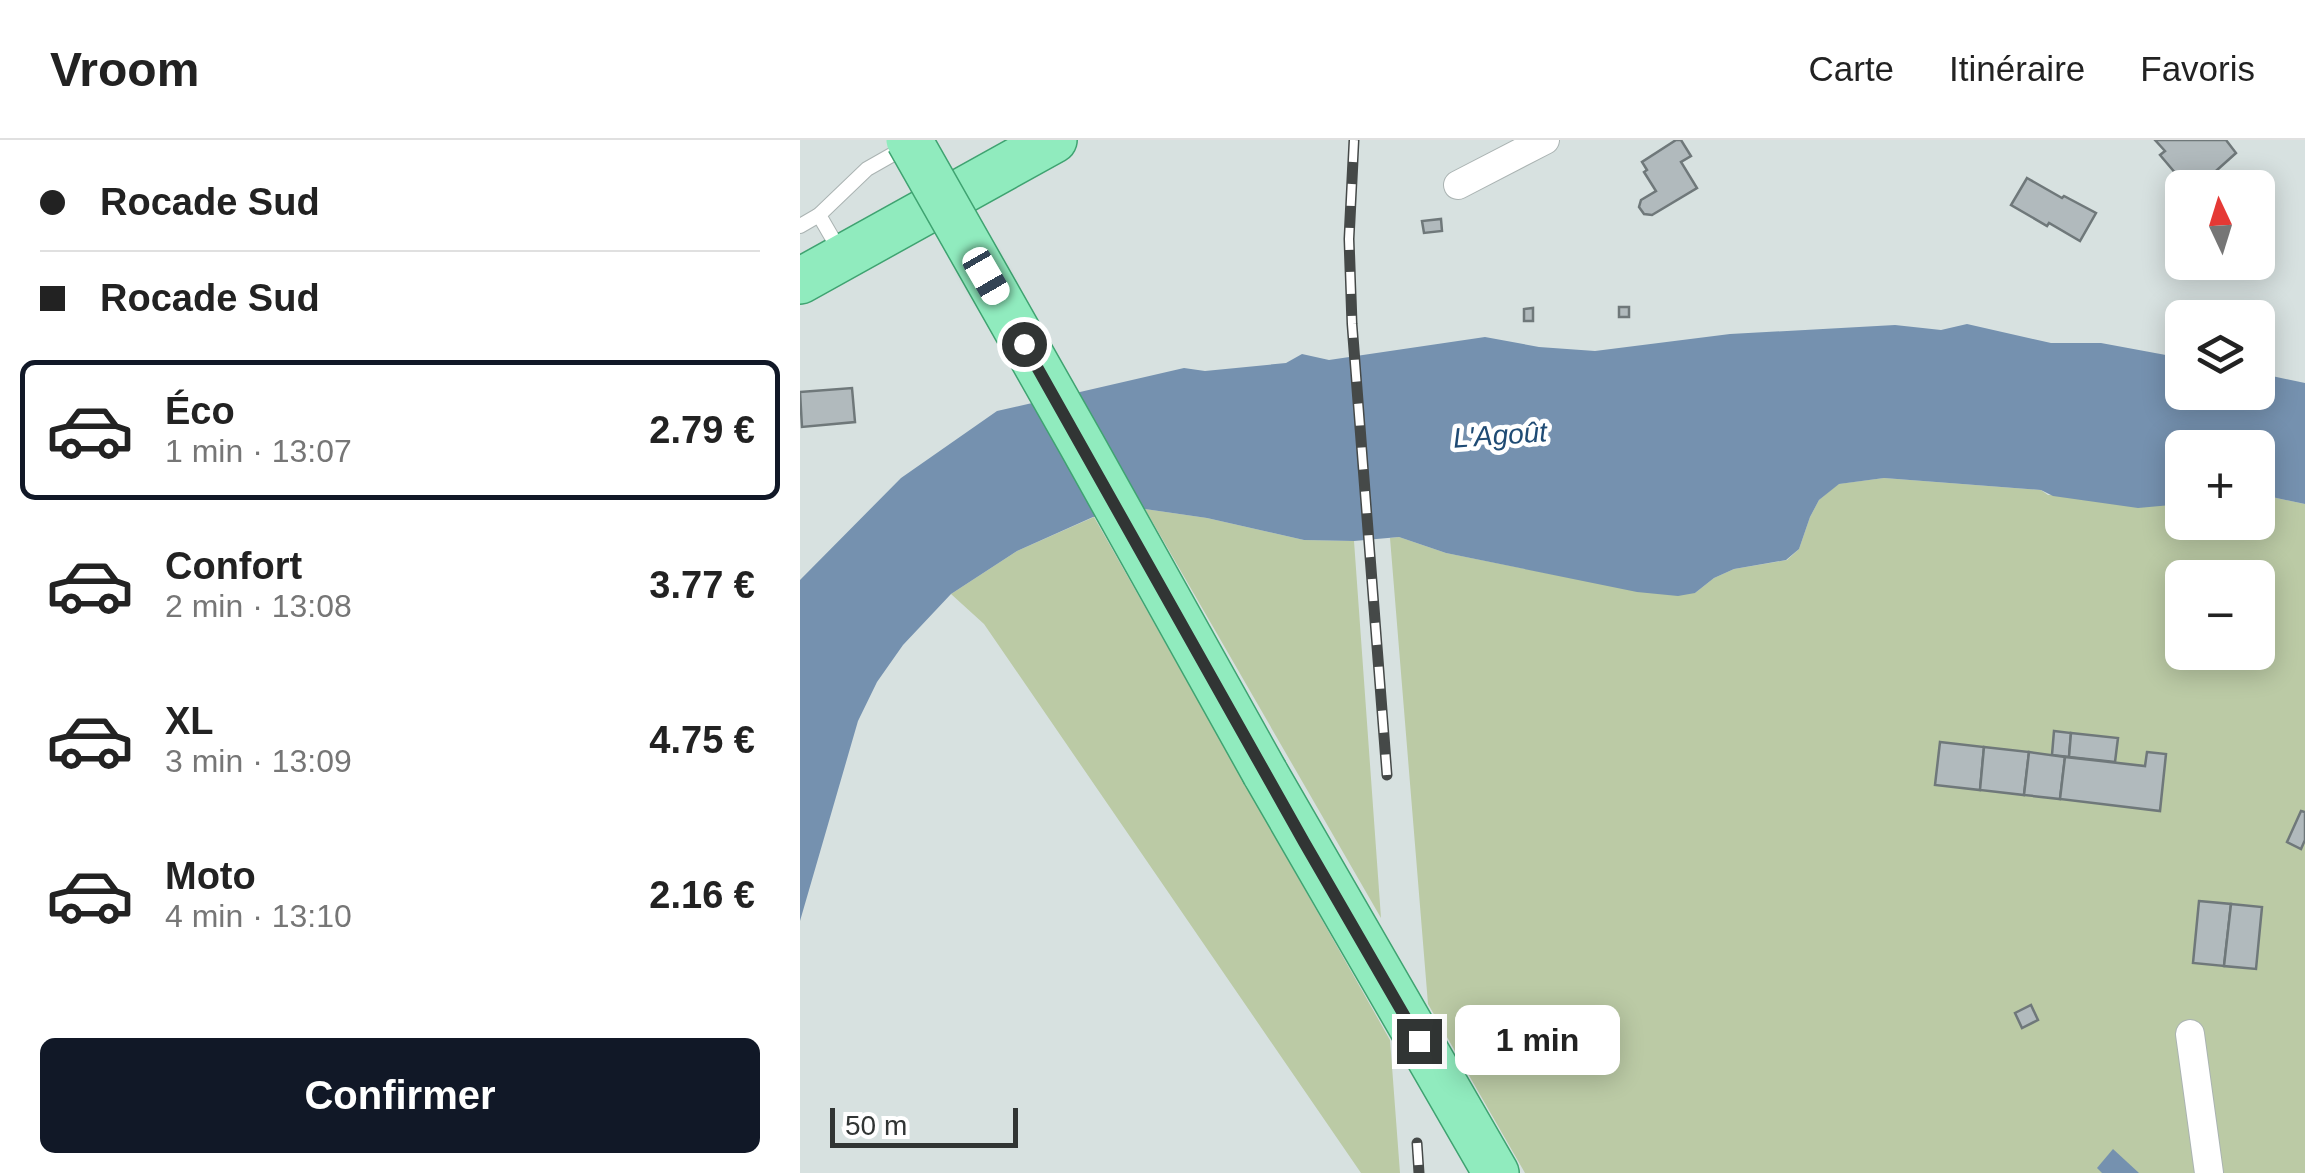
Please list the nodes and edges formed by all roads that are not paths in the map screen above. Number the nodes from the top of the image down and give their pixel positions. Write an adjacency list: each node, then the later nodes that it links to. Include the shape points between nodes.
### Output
1 (908, 140): 11 (main road, bridge)
2 (918, 140): 6 (lane, via 866,169)
3 (1054, 140): 8 (main road)
4 (1545, 140): 5 (street)
5 (1458, 185)
6 (819, 215): 7 (lane); 8 (lane)
7 (800, 226)
8 (844, 258): 9 (main road)
9 (800, 281)
10 (2190, 1034): 12 (street)
11 (1496, 1173)
12 (2209, 1173)

